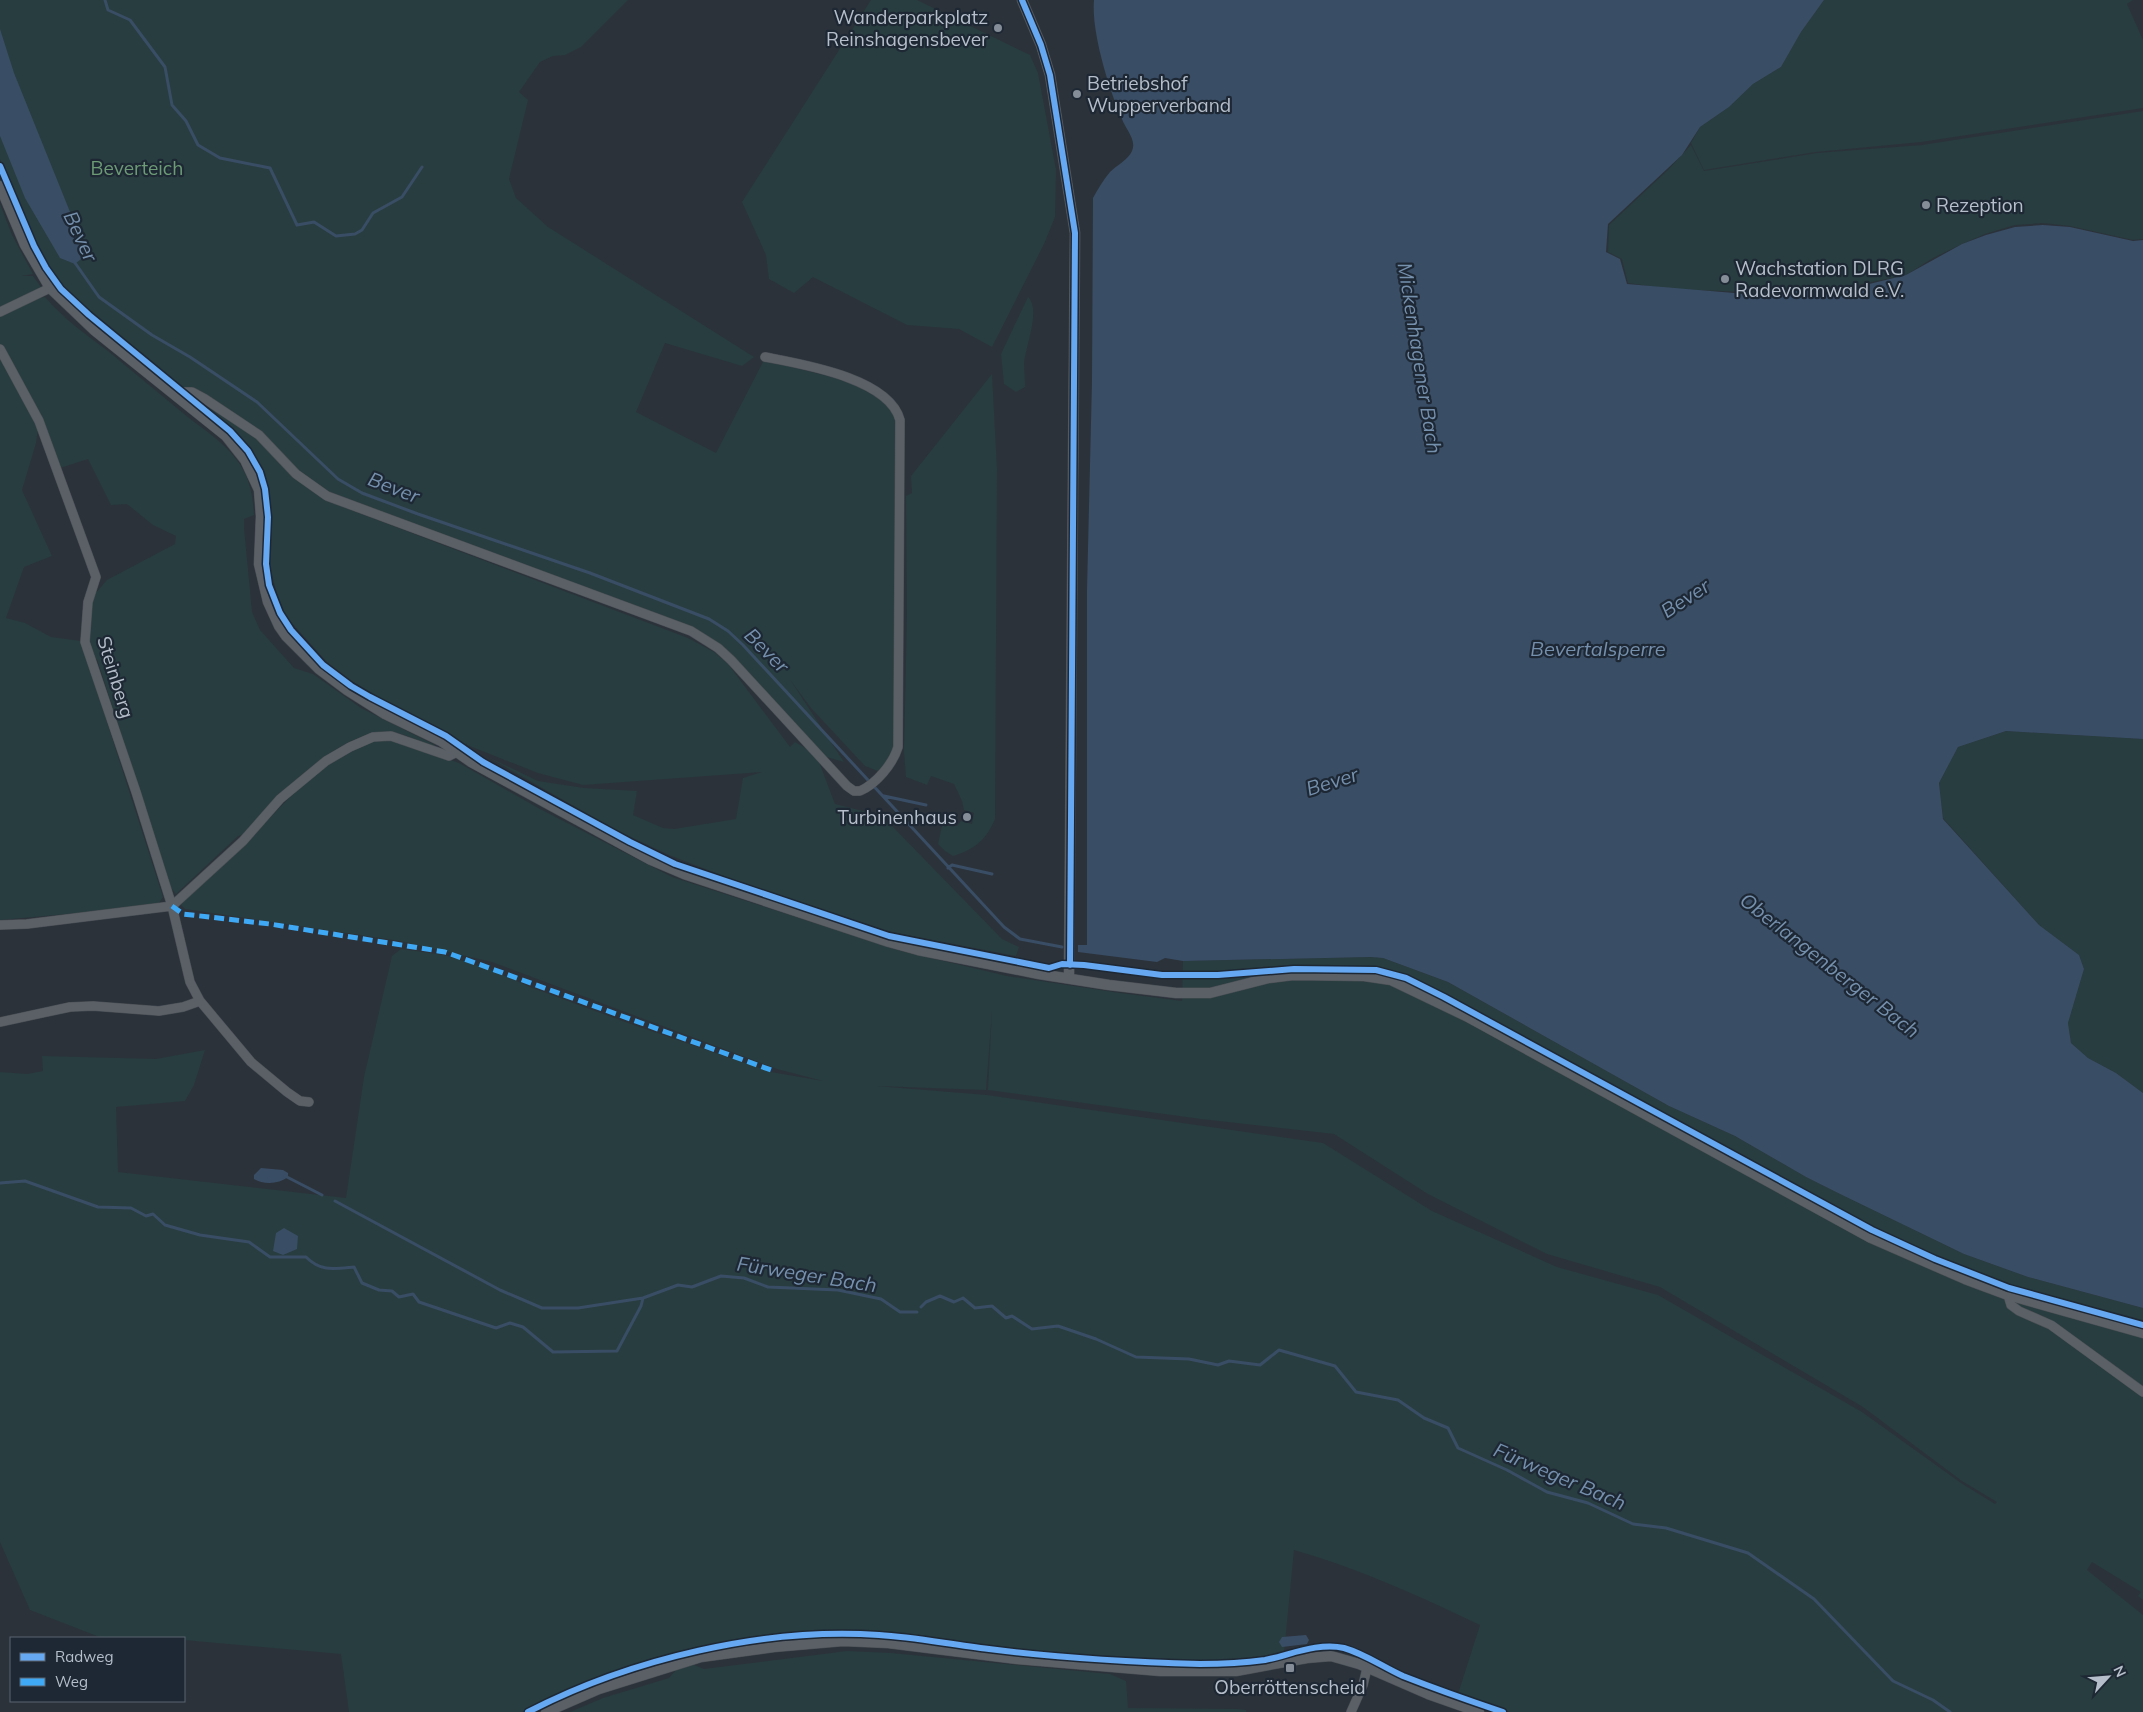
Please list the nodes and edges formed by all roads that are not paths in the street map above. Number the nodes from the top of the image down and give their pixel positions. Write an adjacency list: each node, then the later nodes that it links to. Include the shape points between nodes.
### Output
1 (1022, 0): 11 (street, via 1050,75 1075,233)
2 (0, 186): 3 (street, via 28,252)
3 (50, 288): 4 (street); 7 (street, via 80,318)
4 (0, 312)
5 (0, 350): 9 (street, Steinberg, via 39,421 96,577 88,602 84,642)
6 (765, 357): 7 (street, via 860,382 892,404 900,420 898,747 892,761 877,778 857,791 847,786 731,660 691,631 327,496 296,474 259,435 217,406 192,392 180,392)
7 (176, 396): 8 (street, via 226,436 254,475 260,499 258,554 263,587 286,636 319,669 347,690)
8 (456, 752): 9 (street, via 449,756 391,736 373,738 350,747 326,761 278,802 243,841); 11 (street, via 673,870 899,944)
9 (172, 906): 10 (street, via 27,924); 12 (street, Steinberg, via 190,982)
10 (0, 924)
11 (1069, 978): 15 (street, via 1155,991 1193,993 1210,993 1293,975 1364,976 1391,980 1460,1012 1871,1238)
12 (200, 1001): 13 (street, via 159,1011 70,1007); 14 (street, Steinberg, via 251,1062 300,1101)
13 (0, 1022)
14 (309, 1102)
15 (2008, 1295): 16 (street); 17 (street, via 2011,1305 2019,1311 2051,1325)
16 (2143, 1333)
17 (2143, 1392)
18 (1367, 1668): 19 (street, via 1331,1656 1236,1672 1160,1671 1017,1659 888,1642 843,1641 701,1657 599,1689); 20 (street); 21 (street)
19 (546, 1712)
20 (1351, 1712)
21 (1479, 1712)

